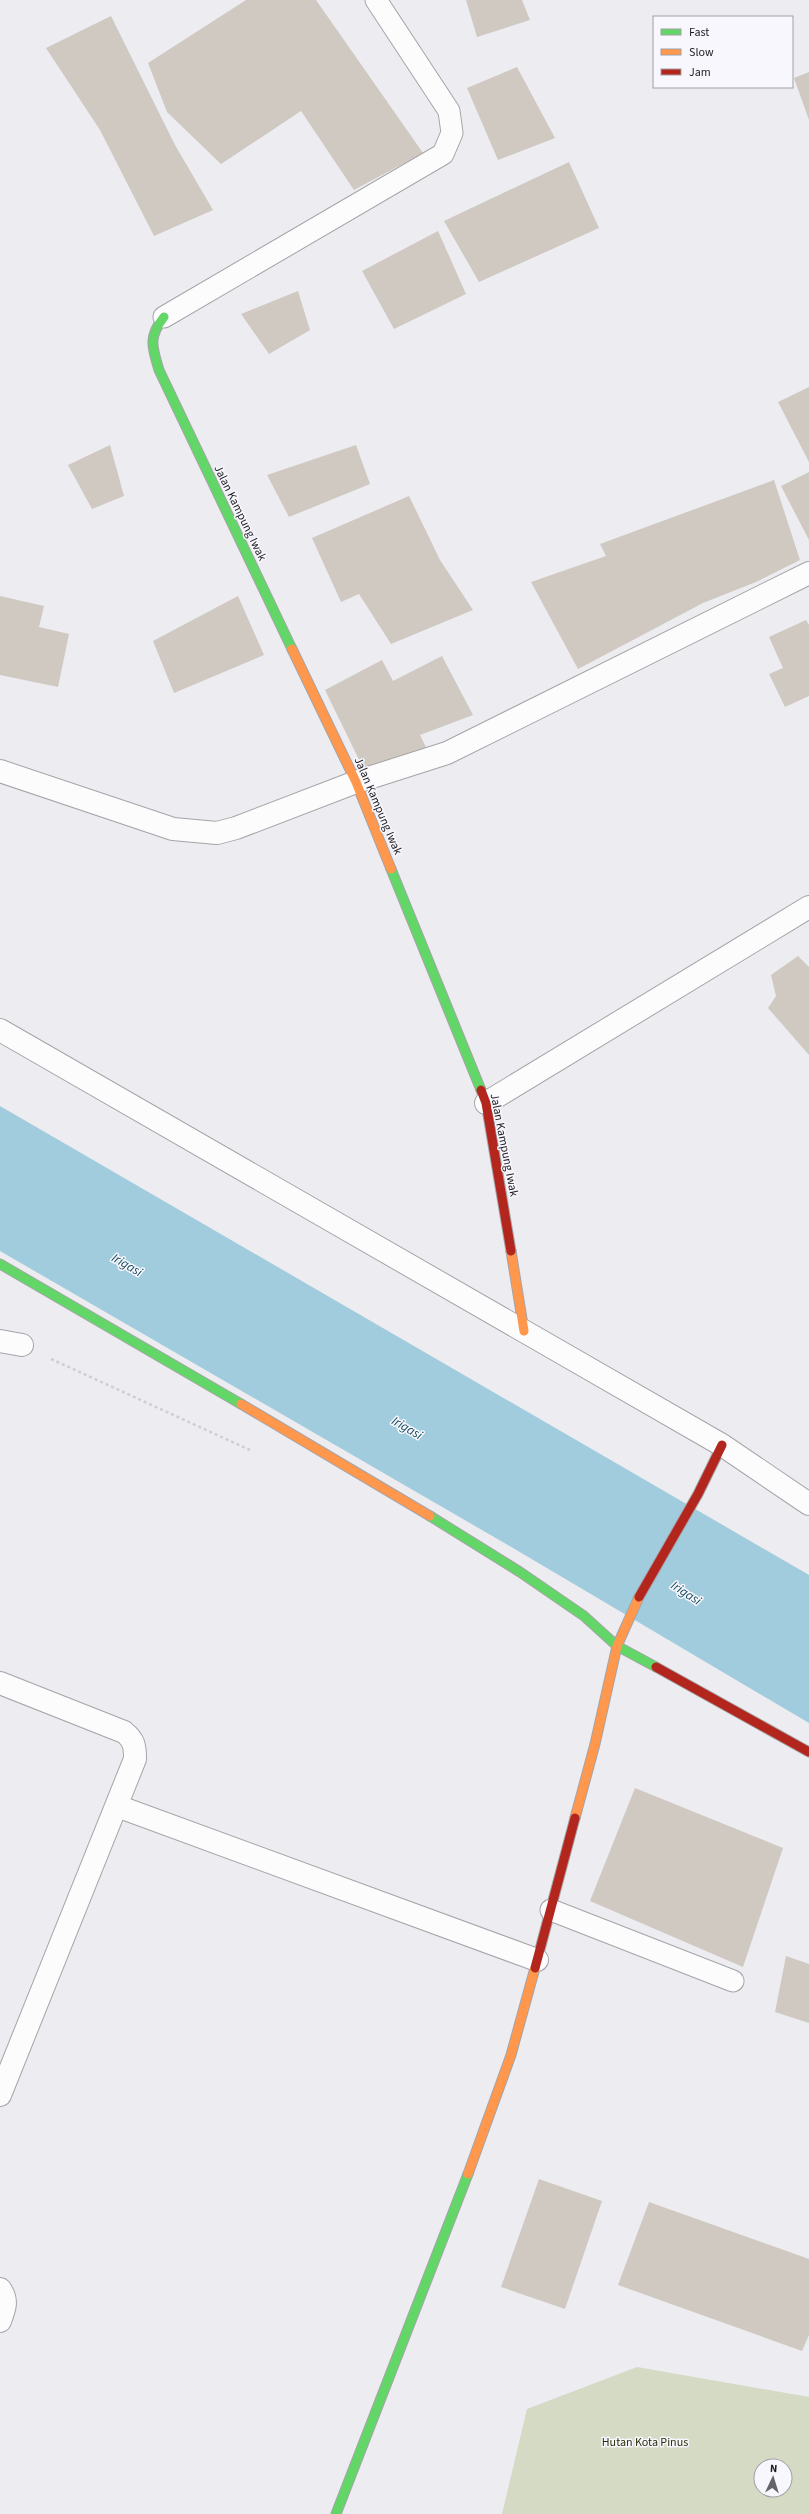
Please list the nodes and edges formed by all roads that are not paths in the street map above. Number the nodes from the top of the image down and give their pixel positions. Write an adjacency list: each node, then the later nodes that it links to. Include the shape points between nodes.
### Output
1 (376, 0): 2 (lane, via 449,111 452,133 443,154)
2 (164, 318): 5 (street, Jalan Kampung Iwak, via 154,329 152,347 159,370)
3 (809, 573): 5 (street, via 447,753)
4 (0, 771): 5 (street, via 173,829 217,833)
5 (356, 782): 8 (street, Jalan Kampung Iwak)
6 (809, 907): 8 (street)
7 (0, 1030): 10 (street)
8 (486, 1103): 10 (street, Jalan Kampung Iwak)
9 (0, 1264): 15 (street, via 398,1496 520,1572 584,1616)
10 (524, 1331): 13 (street)
11 (0, 1341): 12 (street)
12 (22, 1345)
13 (722, 1445): 14 (street); 15 (street, via 698,1494 631,1612)
14 (809, 1504)
15 (617, 1646): 17 (street); 19 (street, via 595,1744)
16 (0, 1683): 18 (street, via 124,1732 132,1738 135,1759)
17 (809, 1752)
18 (117, 1806): 20 (street); 22 (street)
19 (550, 1910): 20 (street); 21 (lane)
20 (537, 1960): 25 (street, via 511,2055 482,2140 392,2362)
21 (733, 1981)
22 (0, 2094)
23 (0, 2289): 24 (street, via 5,2296 6,2306)
24 (0, 2320)
25 (336, 2514)

